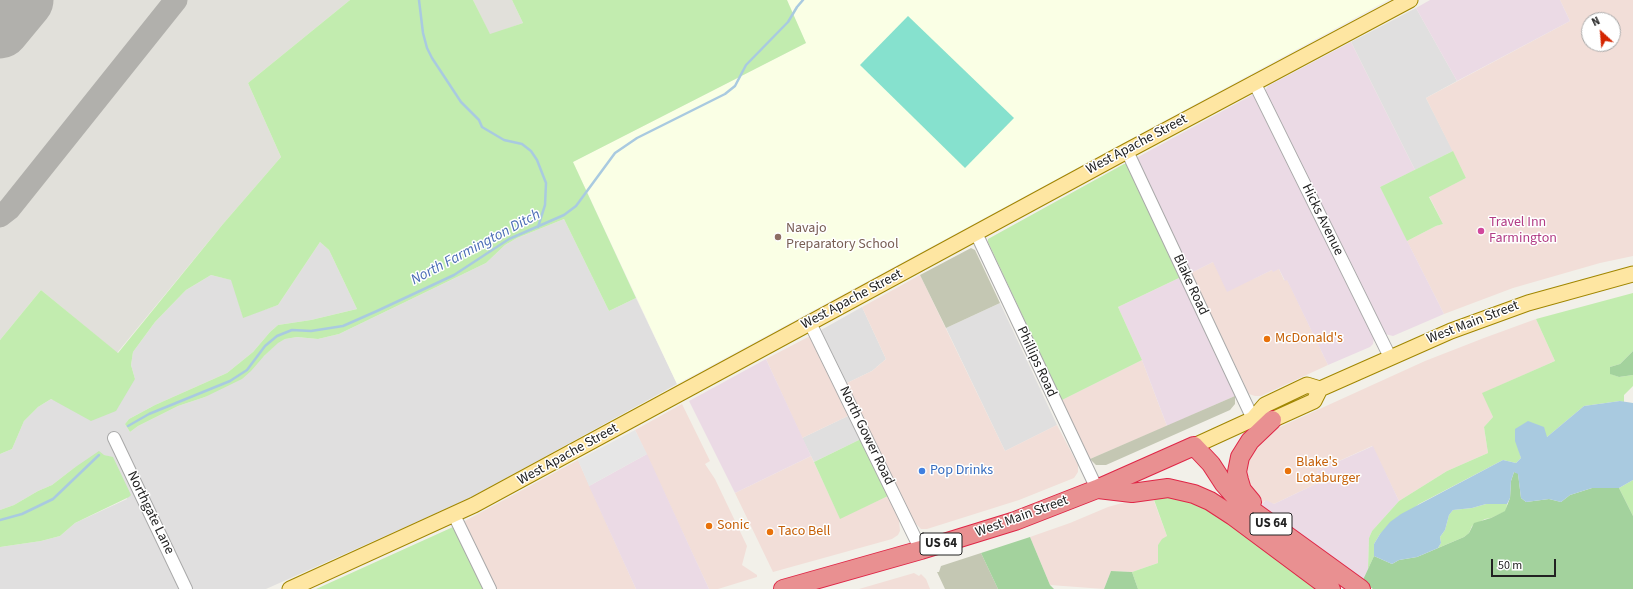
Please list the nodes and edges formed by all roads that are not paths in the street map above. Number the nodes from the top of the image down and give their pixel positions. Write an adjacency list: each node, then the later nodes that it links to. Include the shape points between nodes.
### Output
1 (1410, 0): 2 (main road, West Apache Street)
2 (1254, 82): 3 (main road, West Apache Street); 7 (street, Hicks Avenue)
3 (1127, 151): 4 (main road, West Apache Street); 9 (street, Blake Road)
4 (976, 233): 6 (main road, West Apache Street); 13 (street, Phillips Road)
5 (1633, 274): 7 (main road, West Main Street, via 1508,309)
6 (810, 323): 14 (main road, West Apache Street); 16 (street, North Gower Road)
7 (1390, 357): 8 (main road, West Main Street)
8 (1320, 389): 9 (main road, West Main Street, via 1307,385 1265,405); 10 (main road, West Main Street, via 1314,401)
9 (1253, 420): 10 (main road, West Main Street); 12 (main road, West Main Street)
10 (1272, 420): 15 (highway, via 1244,449 1237,472 1242,490)
11 (114, 438): 17 (street, Northgate Lane)
12 (1194, 446): 13 (highway, West Main Street / US 64); 15 (highway, via 1201,469 1229,507)
13 (1097, 489): 15 (highway, US 64, via 1132,493 1168,488 1194,494); 16 (highway, West Main Street / US 64, via 1022,518)
14 (454, 515): 18 (main road, West Apache Street); 19 (street)
15 (1267, 531): 21 (highway, US 64); 22 (highway, US 64)
16 (921, 550): 20 (highway, West Main Street / US 64)
17 (186, 589)
18 (290, 589)
19 (490, 589)
20 (783, 589)
21 (1331, 589)
22 (1361, 589)

